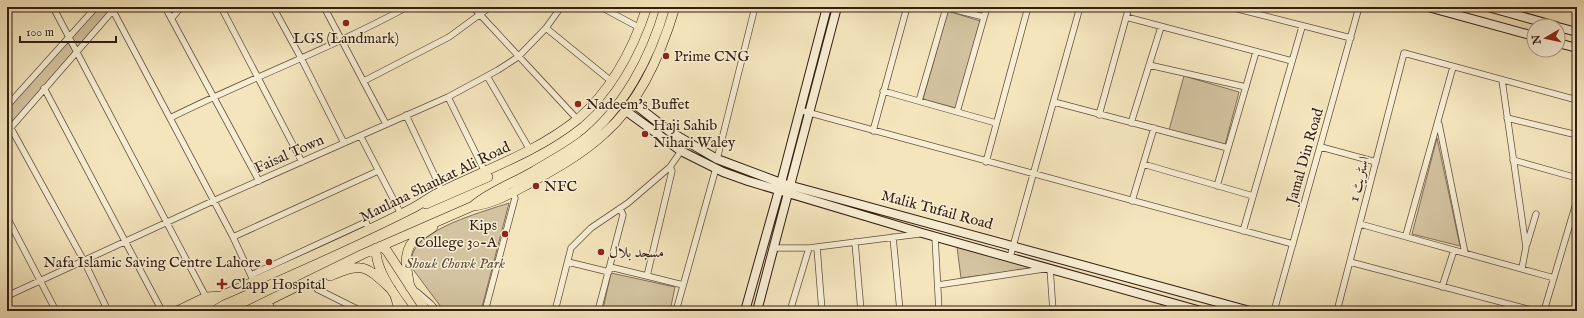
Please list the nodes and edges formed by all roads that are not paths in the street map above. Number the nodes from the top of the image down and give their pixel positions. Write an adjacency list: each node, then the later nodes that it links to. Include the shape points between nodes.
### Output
1 (53, 7): 44 (street)
2 (96, 7): 44 (street)
3 (165, 7): 35 (street)
4 (181, 7): 35 (street)
5 (221, 7): 57 (street)
6 (273, 7): 52 (street)
7 (324, 7): 46 (street)
8 (407, 7): 46 (street)
9 (473, 7): 32 (street)
10 (490, 7): 32 (street)
11 (561, 7): 39 (street, Faisal Town)
12 (601, 7): 40 (street)
13 (647, 7): 40 (main road, Maulana Shaukat Ali Road)
14 (652, 7): 114 (main road, via 644,32 629,62 585,119 508,167)
15 (664, 7): 119 (main road, via 648,52 616,108 605,120 580,142 522,178 484,197)
16 (675, 7): 68 (main road, via 659,52)
17 (755, 7): 95 (street)
18 (827, 7): 71 (street)
19 (837, 7): 74 (street)
20 (907, 7): 63 (street)
21 (945, 7): 33 (street); 67 (street)
22 (987, 7): 33 (street)
23 (1028, 7): 81 (street)
24 (1080, 7): 69 (street)
25 (1129, 7): 34 (street)
26 (1230, 7): 37 (street)
27 (1359, 7): 45 (street, Jamal Din Road)
28 (1428, 7): 43 (street)
29 (1488, 7): 31 (street)
30 (113, 8): 49 (street); 77 (street)
31 (1498, 8): 36 (street)
32 (481, 15): 51 (street); 60 (street, via 449,38)
33 (984, 17): 73 (street)
34 (1126, 17): 38 (street); 76 (street)
35 (172, 18): 64 (street)
36 (1531, 18)
37 (1302, 26): 45 (street); 53 (street)
38 (1161, 27): 50 (street); 54 (street)
39 (546, 28): 51 (street, Faisal Town); 58 (street)
40 (640, 28): 58 (main road, Maulana Shaukat Ali Road, via 624,61)
41 (1566, 29): 42 (street)
42 (1577, 32)
43 (1526, 34)
44 (69, 38): 49 (street); 70 (street)
45 (1351, 38): 91 (street, Jamal Din Road)
46 (341, 40): 52 (street); 60 (street)
47 (1566, 45): 48 (street)
48 (1577, 48)
49 (77, 51): 62 (street); 125 (street)
50 (1256, 52): 53 (street); 61 (street)
51 (518, 57): 56 (street, Faisal Town); 79 (street)
52 (301, 58): 57 (street); 90 (street)
53 (1292, 61): 115 (street)
54 (1149, 66): 61 (street); 82 (street)
55 (1453, 67): 59 (street); 83 (street); 99 (street, اسٹریٹ 1, via 1404,53)
56 (487, 76): 65 (street, Faisal Town); 93 (street)
57 (259, 78): 64 (street); 97 (street)
58 (611, 80): 79 (main road, Maulana Shaukat Ali Road, via 604,92)
59 (1502, 80): 66 (street); 78 (street)
60 (364, 81): 84 (street)
61 (1246, 87): 92 (street)
62 (44, 88): 86 (street); 133 (street)
63 (883, 91): 67 (street); 87 (street)
64 (214, 96): 77 (street); 107 (street)
65 (448, 97): 75 (street, Faisal Town); 104 (street)
66 (1577, 100)
67 (918, 101): 73 (street)
68 (632, 102): 72 (main road); 95 (street, Malik Tufail Road, via 669,131)
69 (1054, 102): 76 (street); 105 (street)
70 (7, 106)
71 (799, 110): 74 (street); 108 (street)
72 (626, 111): 94 (street, Malik Tufail Road); 112 (main road, via 589,146)
73 (957, 112): 81 (street)
74 (810, 114): 87 (street); 109 (street)
75 (406, 115): 84 (street, Faisal Town); 114 (street)
76 (1099, 115): 82 (street)
77 (170, 118): 117 (street)
78 (1507, 118): 88 (street); 96 (street)
79 (577, 119): 93 (main road, Maulana Shaukat Ali Road)
80 (7, 121): 86 (street)
81 (996, 123): 98 (street)
82 (1131, 123): 85 (street)
83 (1439, 123): 129 (street); 143 (street)
84 (386, 124): 89 (street, Faisal Town)
85 (1154, 128): 92 (street); 100 (street)
86 (9, 129): 145 (street)
87 (873, 132): 98 (street)
88 (1577, 135)
89 (361, 137): 90 (street, Faisal Town); 103 (street)
90 (344, 143): 97 (street, Faisal Town)
91 (1321, 147): 99 (street); 135 (street, Jamal Din Road)
92 (1228, 148): 110 (street)
93 (530, 150): 104 (main road, Maulana Shaukat Ali Road)
94 (681, 151): 101 (street); 102 (street, Malik Tufail Road)
95 (717, 159): 108 (street, Malik Tufail Road)
96 (1513, 160): 106 (street); 141 (street)
97 (302, 162): 107 (street, Faisal Town)
98 (986, 162): 105 (street)
99 (1376, 162): 126 (street, اسٹریٹ 1)
100 (1143, 164): 110 (street); 118 (street)
101 (670, 167): 120 (street); 151 (street, via 672,171)
102 (716, 168): 111 (street, Malik Tufail Road); 156 (street)
103 (378, 170): 121 (street); 130 (street)
104 (485, 172): 114 (main road, Maulana Shaukat Ali Road)
105 (1033, 174): 118 (street); 136 (street)
106 (1577, 178)
107 (258, 181): 117 (street, Faisal Town)
108 (781, 183): 109 (street, Malik Tufail Road); 111 (street)
109 (791, 185): 113 (street); 136 (street, Malik Tufail Road)
110 (1217, 186): 115 (street)
111 (779, 191): 113 (street, Malik Tufail Road); 182 (street)
112 (512, 192): 119 (main road, via 486,205); 178 (street, via 515,198)
113 (789, 194): 128 (street, Malik Tufail Road); 139 (street)
114 (440, 196): 121 (main road, Maulana Shaukat Ali Road)
115 (1253, 196): 127 (street)
116 (1577, 200): 153 (street)
117 (213, 201): 125 (street, Faisal Town); 130 (street)
118 (1132, 201): 127 (street)
119 (473, 206): 124 (main road)
120 (620, 208): 146 (street, via 580,238 571,248); 150 (street, via 623,215)
121 (401, 214): 152 (main road, Maulana Shaukat Ali Road, via 369,230)
122 (1536, 214): 141 (street)
123 (7, 217): 155 (street)
124 (442, 219): 137 (main road); 158 (main road, via 416,238 409,249 406,262)
125 (168, 223): 133 (street, Faisal Town); 163 (street)
126 (1360, 224): 129 (street); 147 (street, اسٹریٹ 1)
127 (1243, 231): 135 (street)
128 (922, 233): 131 (street); 132 (street, Malik Tufail Road)
129 (1406, 235): 142 (street)
130 (233, 237): 152 (street)
131 (893, 237): 134 (street); 187 (street)
132 (935, 237): 144 (street, Malik Tufail Road); 157 (street)
133 (126, 242): 145 (street, Faisal Town); 168 (street)
134 (855, 242): 138 (street); 186 (street)
135 (1293, 244): 192 (street, Jamal Din Road)
136 (1013, 245): 144 (street); 191 (street, Malik Tufail Road)
137 (379, 247): 154 (main road); 158 (main road, via 387,252); 160 (main road, via 380,265)
138 (817, 247): 140 (street); 185 (street)
139 (774, 248): 140 (street); 183 (street)
140 (809, 248): 184 (street)
141 (1526, 248): 149 (street)
142 (1454, 250): 143 (street); 159 (street)
143 (1465, 253): 149 (street)
144 (1010, 257): 148 (street, Malik Tufail Road)
145 (84, 261): 155 (street, Faisal Town); 167 (street)
146 (568, 262): 150 (street); 179 (street)
147 (1350, 262): 159 (street); 193 (street, اسٹریٹ 1)
148 (1050, 268): 157 (street); 165 (street, Malik Tufail Road); 189 (street)
149 (1522, 268): 153 (street)
150 (610, 269): 151 (street); 180 (street)
151 (647, 276): 156 (street)
152 (252, 278): 162 (main road, Maulana Shaukat Ali Road)
153 (1554, 278): 195 (street)
154 (312, 280): 160 (main road, via 358,267 371,272); 164 (main road); 173 (street, via 317,288)
155 (41, 281): 161 (street, Faisal Town); 166 (street)
156 (683, 285): 181 (street)
157 (938, 285): 188 (street)
158 (410, 287): 176 (main road); 177 (street)
159 (1442, 287): 194 (street)
160 (391, 289): 174 (street); 175 (main road)
161 (7, 296)
162 (221, 296): 163 (main road, Maulana Shaukat Ali Road); 170 (main road)
163 (206, 297): 169 (main road, Maulana Shaukat Ali Road)
164 (268, 301): 171 (main road); 172 (street)
165 (1170, 307): 190 (street, Malik Tufail Road)
166 (56, 311)
167 (108, 311)
168 (162, 311)
169 (177, 311)
170 (195, 311)
171 (247, 311)
172 (273, 311)
173 (361, 311)
174 (398, 311)
175 (406, 311)
176 (426, 311)
177 (437, 311)
178 (485, 311)
179 (555, 311)
180 (598, 311)
181 (676, 311)
182 (745, 311)
183 (757, 311)
184 (790, 311)
185 (822, 311)
186 (861, 311)
187 (900, 311)
188 (939, 311)
189 (1053, 311)
190 (1201, 311)
191 (1250, 311)
192 (1274, 311)
193 (1337, 311)
194 (1535, 311)
195 (1544, 311)

